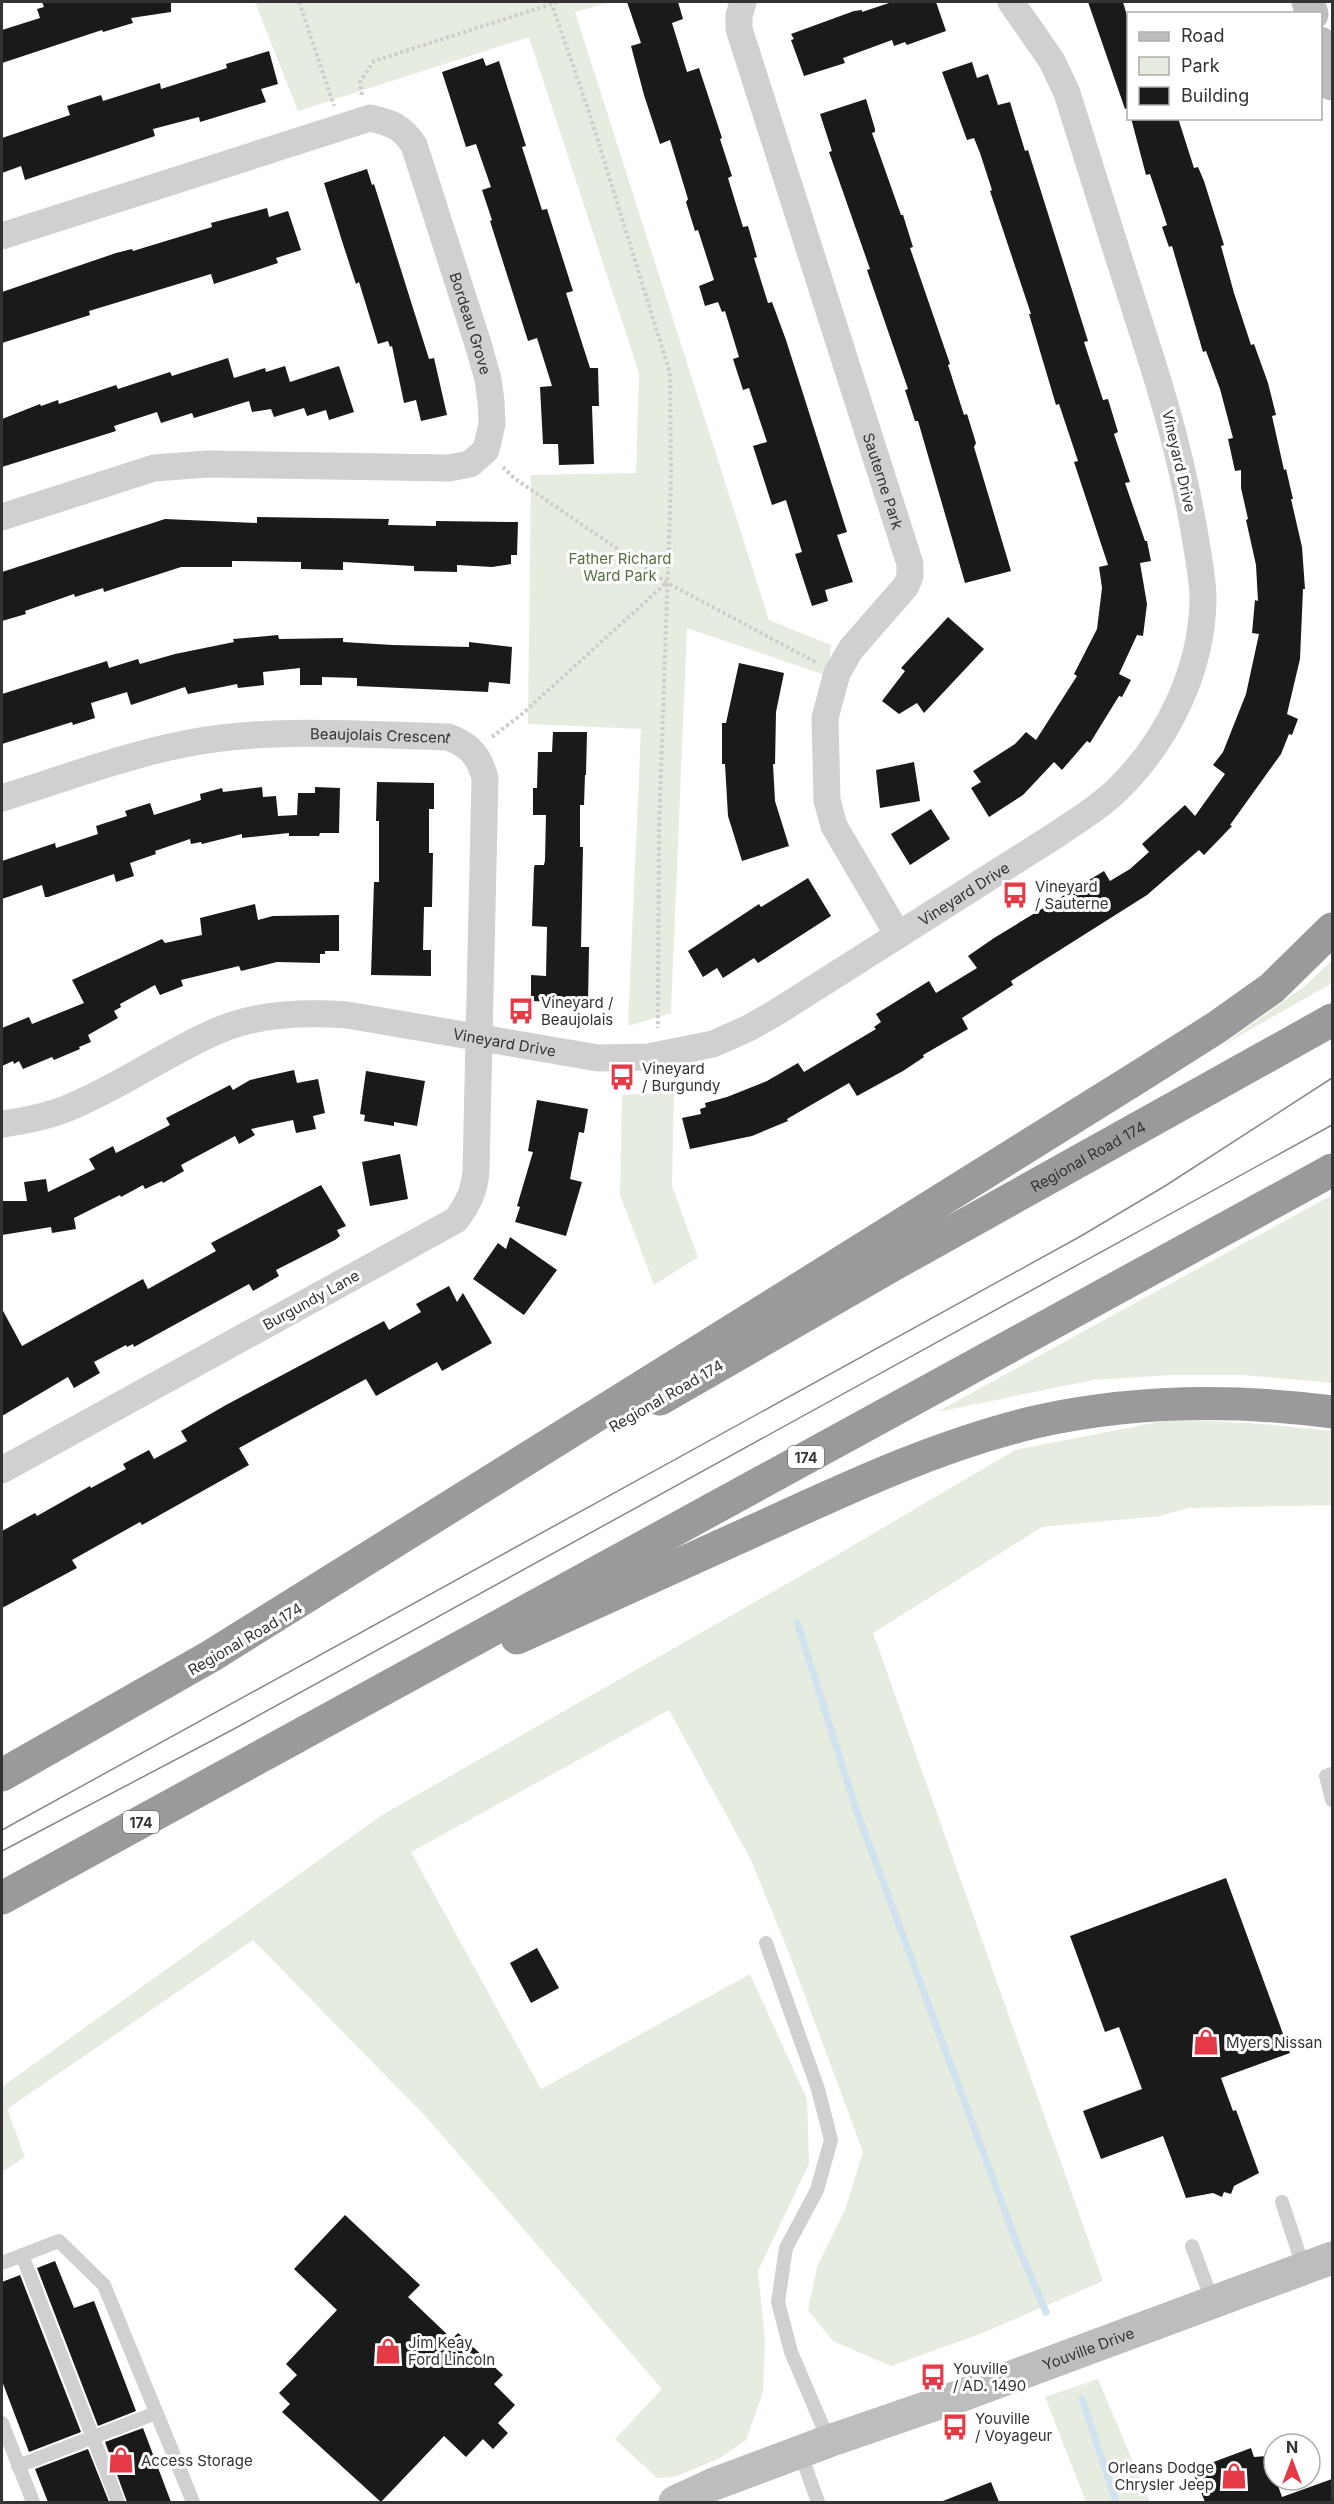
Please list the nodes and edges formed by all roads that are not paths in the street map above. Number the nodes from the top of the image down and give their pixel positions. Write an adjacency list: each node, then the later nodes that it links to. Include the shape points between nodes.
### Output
1 (743, 2): 9 (street, Sauterne Park, via 739,29 910,564 906,586 851,649 837,673 825,718 827,800 834,826)
2 (1011, 2): 9 (street, Vineyard Drive, via 1052,61 1066,93 1171,422 1201,575 1200,626 1196,654 1181,700 1152,751 1118,790 1091,812)
3 (1322, 50): 4 (street)
4 (1332, 84)
5 (2, 236): 6 (street, Bordeau Grove, via 341,126 370,118 392,123 414,145 488,379 492,424 486,450 470,464 449,468 208,464 154,468)
6 (2, 517)
7 (2, 798): 11 (street, Beaujolais Crescent, via 190,742 266,734 448,737 460,741 474,751 485,778)
8 (1332, 929): 18 (highway, via 1272,988 1217,1027 211,1656)
9 (897, 935): 11 (street, Vineyard Drive, via 777,1012 713,1044 648,1057 598,1058)
10 (1332, 1020): 18 (highway, Regional Road 174, via 898,1262)
11 (478, 1038): 12 (street, Vineyard Drive, via 347,1015 256,1019 219,1030 68,1108); 15 (street, Burgundy Lane, via 475,1185 456,1220)
12 (2, 1124)
13 (1332, 1170): 16 (highway, 174)
14 (1332, 1412): 16 (highway, via 1243,1404 1163,1403 1035,1422 966,1442 896,1466)
15 (2, 1470)
16 (280, 1746): 20 (highway, 174)
17 (1332, 1774): 19 (lane, via 1326,1776)
18 (2, 1776)
19 (1332, 1800)
20 (2, 1898)
21 (766, 1943): 31 (lane, via 818,2089 831,2140 817,2190 786,2248 778,2302)
22 (1282, 2202): 26 (lane)
23 (1192, 2246): 27 (lane)
24 (21, 2255): 25 (lane); 28 (lane, via 58,2241 104,2285); 30 (lane)
25 (2, 2263)
26 (1318, 2264): 27 (street, Youville Drive)
27 (1213, 2303): 31 (street, Youville Drive)
28 (156, 2413): 30 (lane); 35 (lane)
29 (2, 2423): 32 (lane)
30 (92, 2437): 32 (lane); 34 (lane)
31 (814, 2446): 36 (street, Youville Drive); 37 (lane)
32 (18, 2466): 33 (lane)
33 (33, 2502)
34 (118, 2502)
35 (193, 2502)
36 (675, 2502)
37 (818, 2502)

